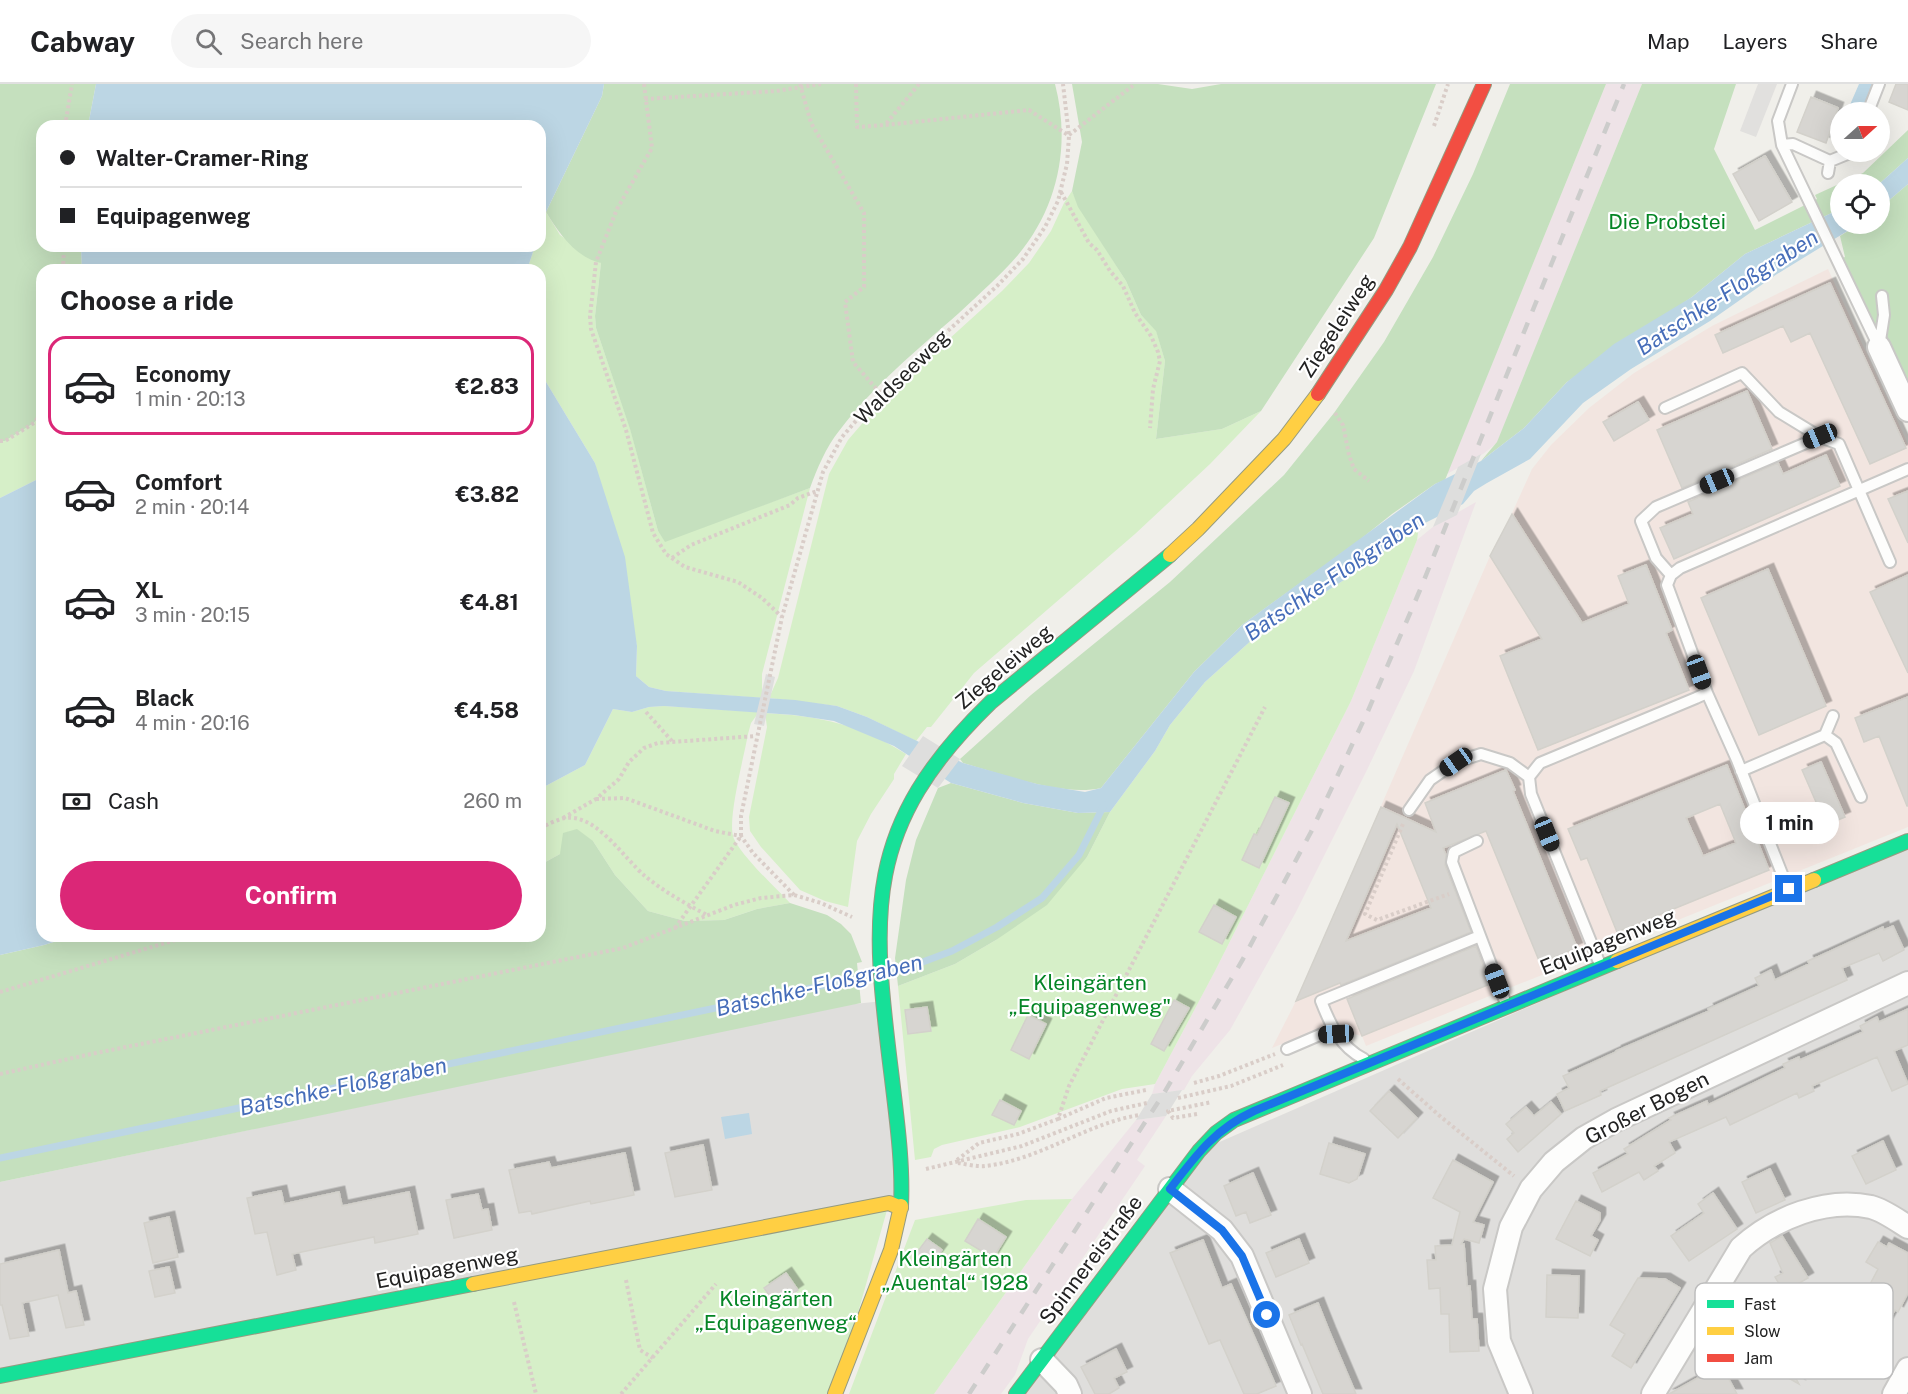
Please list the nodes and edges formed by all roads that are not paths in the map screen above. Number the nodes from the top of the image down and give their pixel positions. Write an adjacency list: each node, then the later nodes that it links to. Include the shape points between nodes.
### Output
1 (1484, 84): 36 (street, Ziegeleiweg, via 1410,247 1360,331 1284,439 1158,566 991,702 944,749 905,813 886,870 880,904 881,988 902,1173)
2 (1792, 84): 5 (lane, via 1778,121)
3 (1879, 84): 4 (lane)
4 (1872, 102)
5 (1782, 145): 6 (lane, via 1793,144); 9 (lane)
6 (1830, 161): 7 (lane)
7 (1828, 173)
8 (1882, 296): 9 (lane, via 1884,315)
9 (1879, 347): 11 (street)
10 (1665, 408): 12 (lane, via 1742,374 1779,412)
11 (1908, 410)
12 (1820, 436): 14 (lane, via 1839,444); 16 (lane, via 1656,507 1641,521 1656,558)
13 (1908, 469): 14 (lane)
14 (1860, 492): 15 (lane); 16 (lane)
15 (1890, 562)
16 (1671, 575): 17 (lane, via 1667,585)
17 (1707, 693): 20 (lane); 21 (lane, via 1540,763)
18 (1833, 716): 19 (lane)
19 (1825, 735): 20 (lane); 22 (lane, via 1836,743)
20 (1741, 771): 26 (lane)
21 (1529, 777): 23 (lane, via 1509,763 1481,754 1456,762 1430,780); 28 (lane, via 1531,794)
22 (1862, 797)
23 (1409, 810)
24 (1477, 841): 27 (lane, via 1454,852 1452,862)
25 (1908, 841): 26 (street, Equipagenweg)
26 (1789, 889): 28 (street, Equipagenweg)
27 (1480, 936): 30 (lane); 31 (lane, via 1321,1001)
28 (1601, 967): 30 (street, Equipagenweg)
29 (1908, 983): 47 (street, Großer Bogen, via 1616,1120 1584,1138 1554,1162 1531,1189 1511,1227 1495,1289 1499,1341)
30 (1507, 1006): 33 (street, Equipagenweg)
31 (1336, 1034): 32 (lane, via 1322,1034); 33 (lane, via 1353,1053)
32 (1287, 1049)
33 (1373, 1063): 34 (street, Equipagenweg, via 1234,1120)
34 (1199, 1151): 35 (street, Spinnereistraße)
35 (1170, 1189): 40 (street, Spinnereistraße); 46 (street, via 1222,1230 1242,1256)
36 (901, 1208): 42 (street, Equipagenweg, via 889,1203); 43 (street, Ziegeleiweg, via 894,1241)
37 (1908, 1227): 38 (street, via 1873,1207 1824,1206 1755,1236 1741,1248)
38 (1720, 1283)
39 (1695, 1324): 48 (street)
40 (1042, 1359): 44 (street, Spinnereistraße); 45 (street)
41 (1908, 1369): 49 (street)
42 (0, 1376)
43 (835, 1394)
44 (1016, 1394)
45 (1070, 1394)
46 (1300, 1394)
47 (1521, 1394)
48 (1653, 1394)
49 (1894, 1394)

